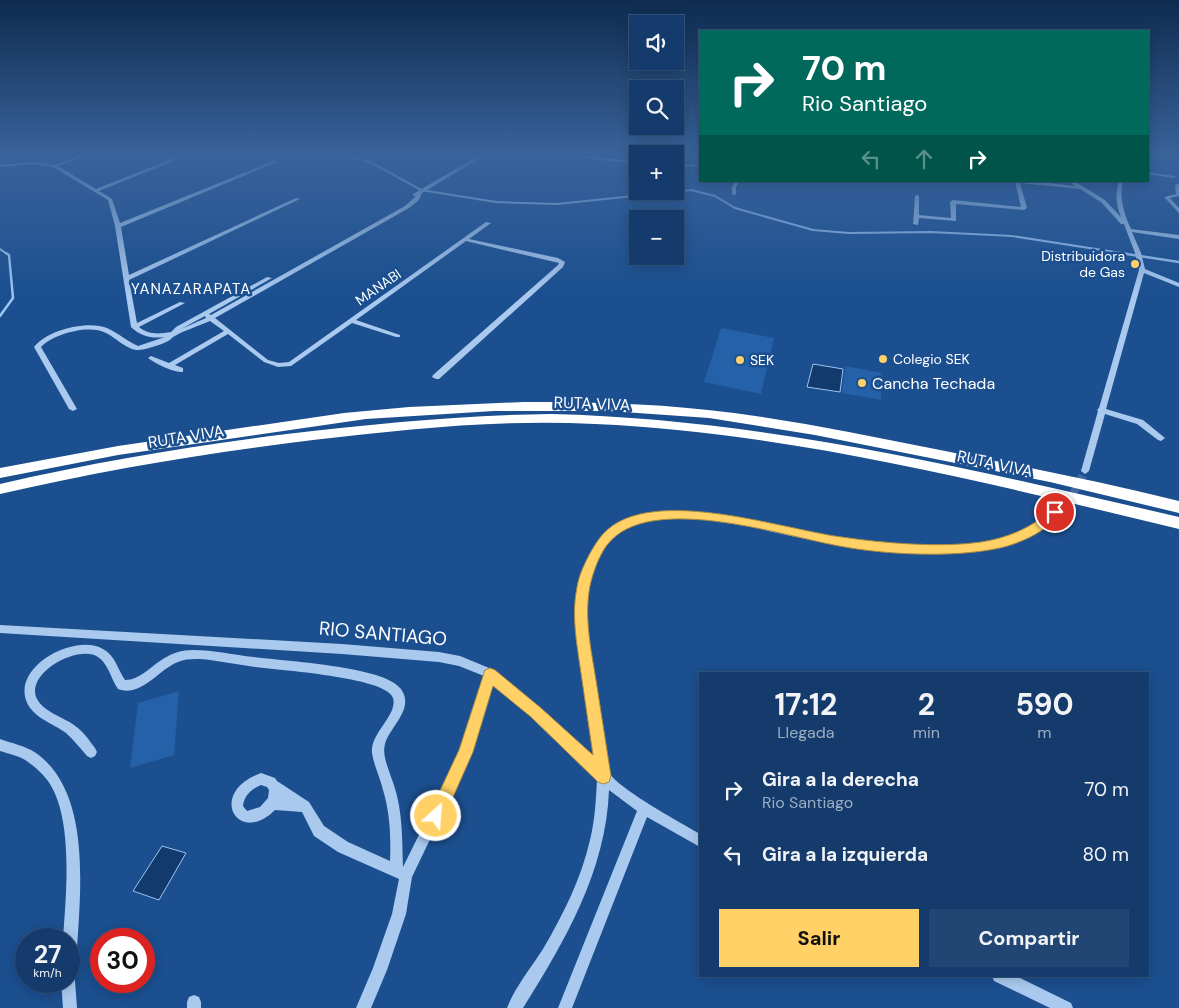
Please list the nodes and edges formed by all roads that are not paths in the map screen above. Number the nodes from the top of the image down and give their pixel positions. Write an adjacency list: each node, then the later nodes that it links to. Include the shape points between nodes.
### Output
1 (111, 201): 17 (street)
2 (179, 201): 17 (street)
3 (294, 201): 22 (street)
4 (405, 201): 13 (street)
5 (415, 201): 14 (street)
6 (917, 201): 12 (street)
7 (1022, 201): 12 (street, via 1022,209 953,202 954,220)
8 (1102, 201): 18 (street)
9 (1119, 201): 18 (street)
10 (1170, 201): 11 (street)
11 (1179, 211)
12 (917, 216): 16 (street)
13 (378, 218): 14 (street); 25 (street)
14 (386, 219): 25 (street)
15 (488, 223): 20 (street, MANABI)
16 (916, 224)
17 (118, 226): 22 (street)
18 (1127, 228): 19 (street); 21 (street)
19 (1179, 237)
20 (467, 240): 26 (street, MANABI); 35 (street, via 562,262)
21 (1142, 270): 23 (street); 37 (street)
22 (126, 279): 27 (street)
23 (1179, 285)
24 (182, 303): 27 (street)
25 (208, 315): 28 (street); 29 (street, via 184,332)
26 (352, 321): 30 (street); 32 (street, MANABI, via 295,361)
27 (134, 327): 29 (street, via 144,334)
28 (227, 332): 32 (street, via 266,361); 33 (street)
29 (171, 334): 36 (street, via 166,340 138,348 94,327 78,328 44,340 37,347)
30 (398, 336)
31 (151, 358): 33 (street)
32 (278, 365)
33 (169, 366): 34 (street)
34 (180, 370)
35 (436, 377)
36 (73, 409)
37 (1101, 410): 38 (street, via 1140,422); 39 (street)
38 (1161, 438)
39 (1085, 472)
40 (0, 473): 42 (highway, RUTA VIVA, via 51,461 146,446 406,411 477,407 639,408 799,427 1046,476)
41 (0, 489): 44 (highway, RUTA VIVA, via 231,446 476,420 571,419 634,422 788,439)
42 (1179, 507)
43 (1055, 512): 49 (street, via 1024,535 981,547 956,549 840,542 739,520 688,514 646,517 616,530 603,541 589,568 581,608 581,628)
44 (1179, 523)
45 (0, 629): 46 (street, RIO SANTIAGO, via 439,657 460,661)
46 (490, 674): 49 (street, RIO SANTIAGO, via 536,712); 55 (street, via 466,752 419,851)
47 (0, 745): 56 (street, via 34,757 52,774 64,796 70,820 73,870)
48 (91, 752): 55 (street, via 72,730 36,706 30,698 29,691 38,670 52,658 75,651 95,650 108,659 122,685 127,686 142,680 168,660 194,655 343,673 374,680 397,693 399,702 395,717 378,745 398,835)
49 (603, 776): 53 (street, RIO SANTIAGO); 61 (street, via 604,800 595,854 582,887)
50 (274, 786): 51 (street); 51 (street, via 267,780 255,780 239,794 237,807 239,813 252,817); 52 (street)
51 (272, 804): 52 (street)
52 (305, 806): 55 (street, via 319,831 343,847)
53 (644, 808): 54 (street, RIO SANTIAGO); 62 (street)
54 (699, 840)
55 (401, 873): 60 (street, via 399,914)
56 (71, 928)
57 (1001, 977): 63 (street)
58 (69, 993): 59 (street)
59 (70, 1008)
60 (363, 1008)
61 (514, 1008)
62 (565, 1008)
63 (1066, 1008)

